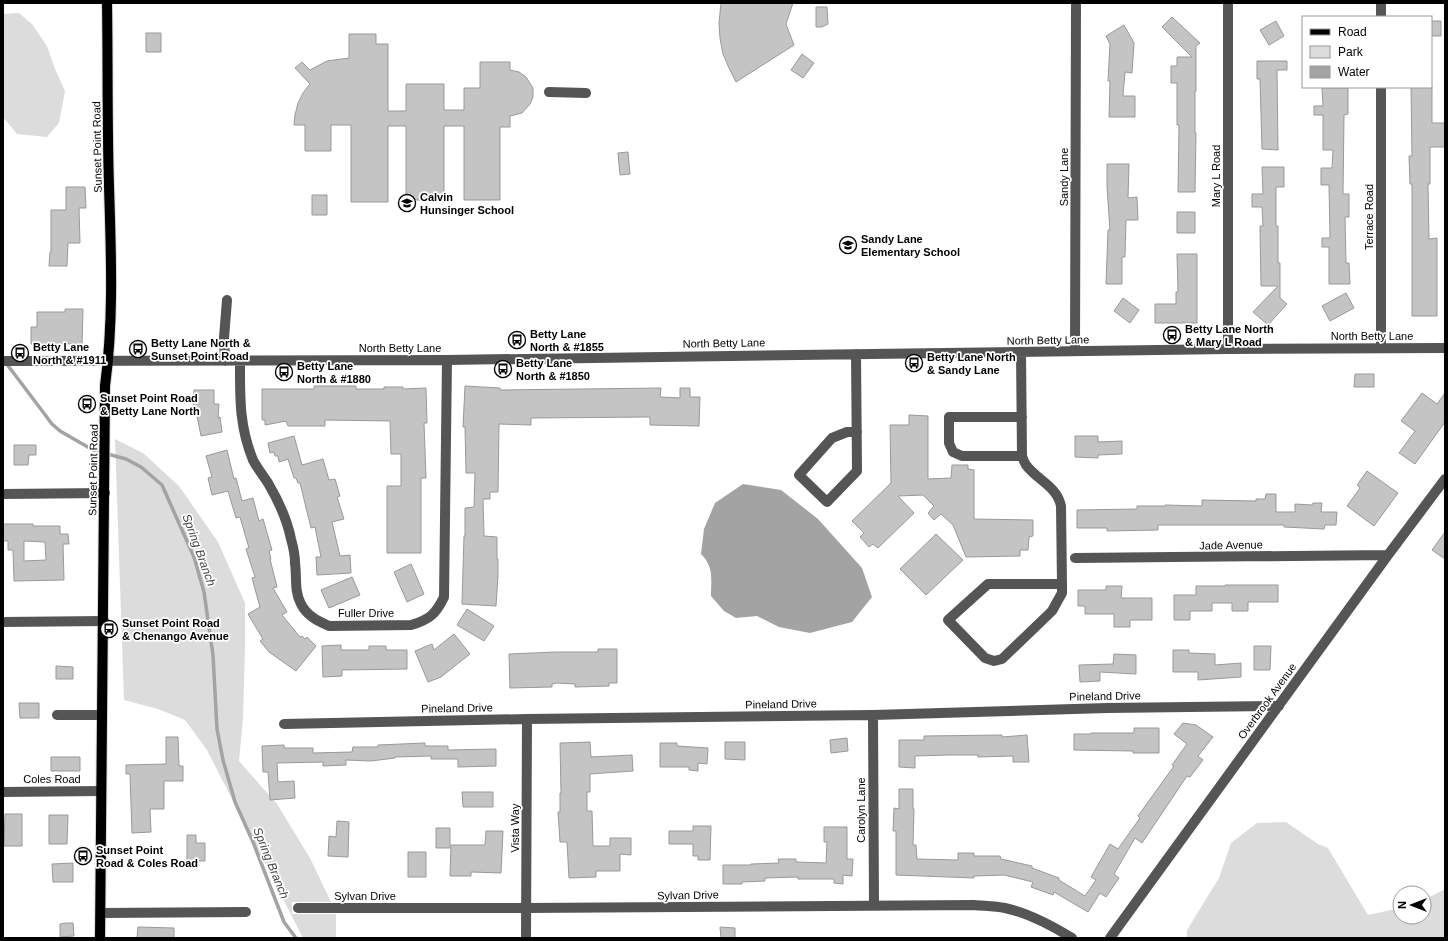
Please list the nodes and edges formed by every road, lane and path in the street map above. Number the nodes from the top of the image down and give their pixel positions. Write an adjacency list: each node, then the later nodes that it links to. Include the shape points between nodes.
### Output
1 (107, 3): 16 (main road, Sunset Point Road, via 112,269)
2 (1076, 3): 13 (street, Sandy Lane)
3 (1228, 3): 12 (street, Mary L Road)
4 (1381, 3): 5 (street)
5 (1381, 16)
6 (1381, 88): 10 (street, Terrace Road)
7 (549, 92): 8 (street)
8 (586, 93)
9 (227, 300): 19 (street)
10 (1381, 348): 11 (street, North Betty Lane); 12 (street, North Betty Lane)
11 (1445, 348)
12 (1228, 349): 13 (street, North Betty Lane)
13 (1075, 351): 14 (street, North Betty Lane)
14 (1021, 352): 15 (street, North Betty Lane); 21 (street)
15 (856, 354): 17 (street, North Betty Lane); 22 (street)
16 (109, 360): 18 (street, North Betty Lane); 19 (street, North Betty Lane); 25 (main road, Sunset Point Road, via 106,386)
17 (447, 360): 20 (street, North Betty Lane); 20 (street, Fuller Drive, via 444,597 431,616 412,625 330,626 318,622 309,615 301,605 296,592 296,563 282,510 254,461 245,436 241,414)
18 (3, 361)
19 (225, 361): 20 (street, North Betty Lane)
20 (240, 361)
21 (1022, 417): 23 (street); 23 (street, via 949,418 949,444 953,452 962,456)
22 (856, 432): 22 (street, via 856,471 827,502 799,475 832,438 847,432)
23 (1022, 456): 29 (street, via 1026,465 1056,492 1059,499)
24 (1445, 479): 27 (street, Overbrook Avenue)
25 (104, 493): 26 (street); 30 (main road, Sunset Point Road)
26 (3, 494)
27 (1388, 555): 28 (street, Jade Avenue); 32 (street, Overbrook Avenue)
28 (1075, 558)
29 (1062, 584): 29 (street, via 1062,593 1052,611 1002,659 994,661 985,658 948,620 988,584)
30 (104, 621): 31 (street); 34 (main road, Sunset Point Road)
31 (4, 625)
32 (1279, 706): 35 (street, Pineland Drive); 48 (street, Overbrook Avenue)
33 (57, 715): 34 (street)
34 (102, 715): 38 (main road, Sunset Point Road)
35 (873, 715): 36 (street, Pineland Drive); 40 (street, Carolyn Lane)
36 (527, 719): 37 (street, Pineland Drive); 42 (street, Vista Way)
37 (284, 724)
38 (101, 791): 39 (street, Coles Road); 44 (main road, Sunset Point Road)
39 (3, 792)
40 (874, 905): 42 (street, Sylvan Drive); 47 (street, Sylvan Drive, via 974,905 1005,908 1030,915)
41 (298, 908): 42 (street, Sylvan Drive)
42 (526, 908): 46 (street, Vista Way)
43 (246, 912): 44 (street)
44 (101, 913): 45 (main road, Sunset Point Road)
45 (100, 938)
46 (526, 938)
47 (1072, 938)
48 (1110, 938)

